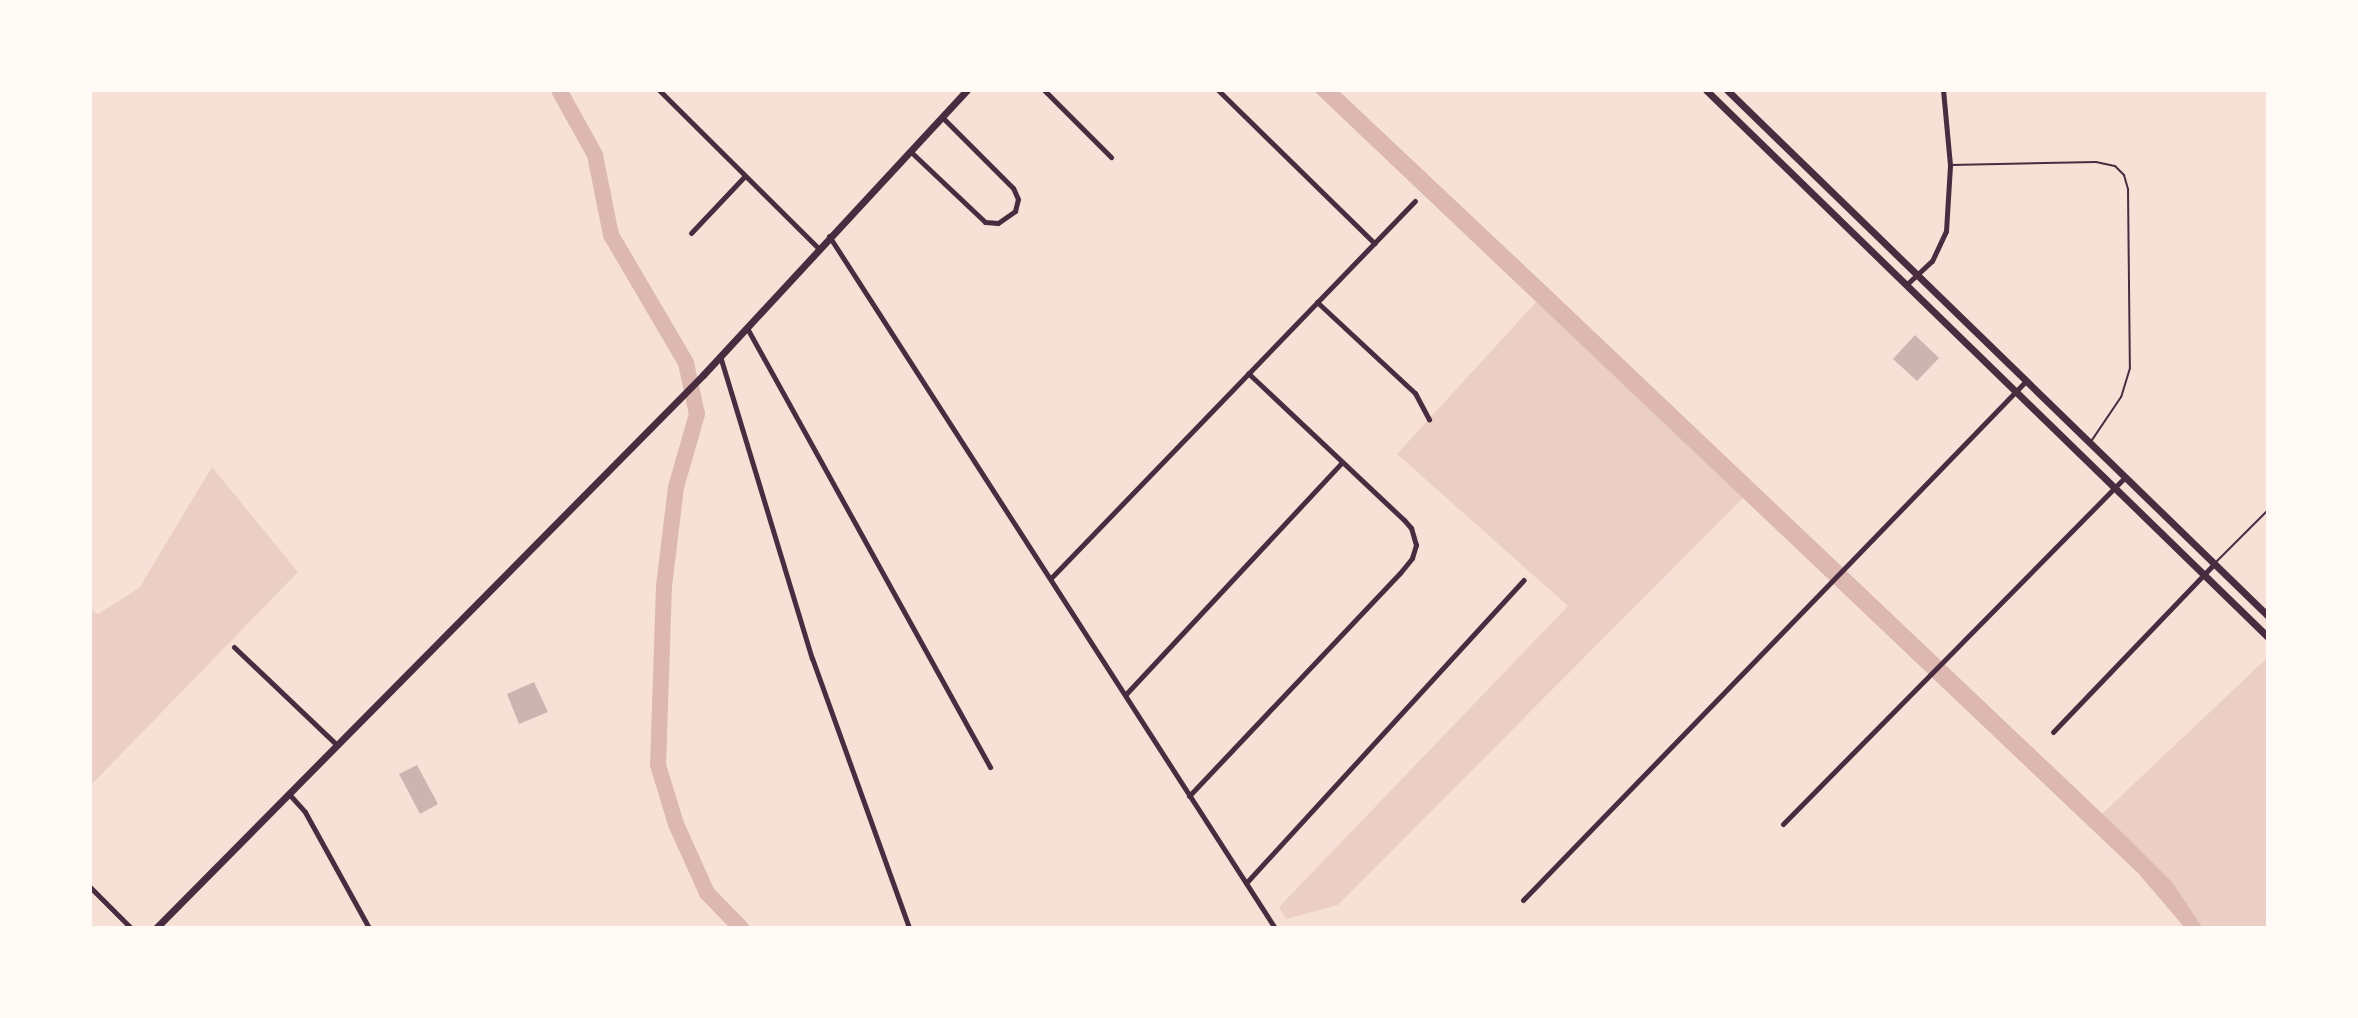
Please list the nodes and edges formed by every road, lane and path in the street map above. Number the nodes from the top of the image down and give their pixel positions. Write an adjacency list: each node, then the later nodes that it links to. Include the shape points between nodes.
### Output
1 (659, 90): 12 (street)
2 (967, 90): 8 (main road)
3 (1044, 90): 10 (street)
4 (1218, 90): 16 (street)
5 (1706, 90): 19 (main road)
6 (1727, 90): 18 (main road)
7 (1943, 90): 11 (street)
8 (941, 117): 9 (main road); 9 (street, via 1013,188 1018,199 1015,211 998,223 985,222)
9 (910, 151): 15 (main road)
10 (1111, 157)
11 (1950, 165): 18 (street, via 1946,231 1932,261); 27 (lane, via 2096,162 2115,166 2124,175 2129,376)
12 (744, 177): 14 (street); 17 (street)
13 (1415, 201): 16 (street)
14 (691, 233)
15 (829, 236): 17 (main road); 35 (street)
16 (1374, 243): 20 (street)
17 (818, 248): 21 (main road)
18 (1917, 274): 19 (street); 24 (main road)
19 (1906, 285): 25 (main road)
20 (1317, 302): 23 (street); 26 (street, via 1415,393)
21 (747, 327): 22 (main road); 43 (street)
22 (720, 356): 42 (main road); 53 (street, via 812,658)
23 (1248, 373): 29 (street); 35 (street)
24 (2026, 381): 25 (street); 27 (main road)
25 (2016, 391): 28 (main road); 49 (street)
26 (1429, 419)
27 (2090, 443): 28 (street); 30 (main road)
28 (2080, 454): 31 (main road)
29 (1342, 462): 40 (street); 45 (street, via 1411,528 1416,545 1412,558)
30 (2125, 477): 31 (street); 33 (main road)
31 (2114, 487): 34 (main road); 46 (street)
32 (2268, 510): 33 (lane)
33 (2214, 564): 34 (street); 37 (main road)
34 (2204, 574): 38 (main road); 41 (street)
35 (1051, 578): 40 (street)
36 (1524, 580): 47 (street)
37 (2268, 616)
38 (2268, 637)
39 (234, 647): 42 (street)
40 (1126, 694): 45 (street)
41 (2053, 732)
42 (337, 745): 44 (main road)
43 (990, 767)
44 (289, 794): 51 (main road); 52 (street, via 305,812)
45 (1189, 796): 47 (street)
46 (1783, 824)
47 (1246, 883): 54 (street)
48 (90, 887): 50 (street)
49 (1523, 900)
50 (131, 928)
51 (156, 928)
52 (369, 928)
53 (909, 928)
54 (1275, 928)

